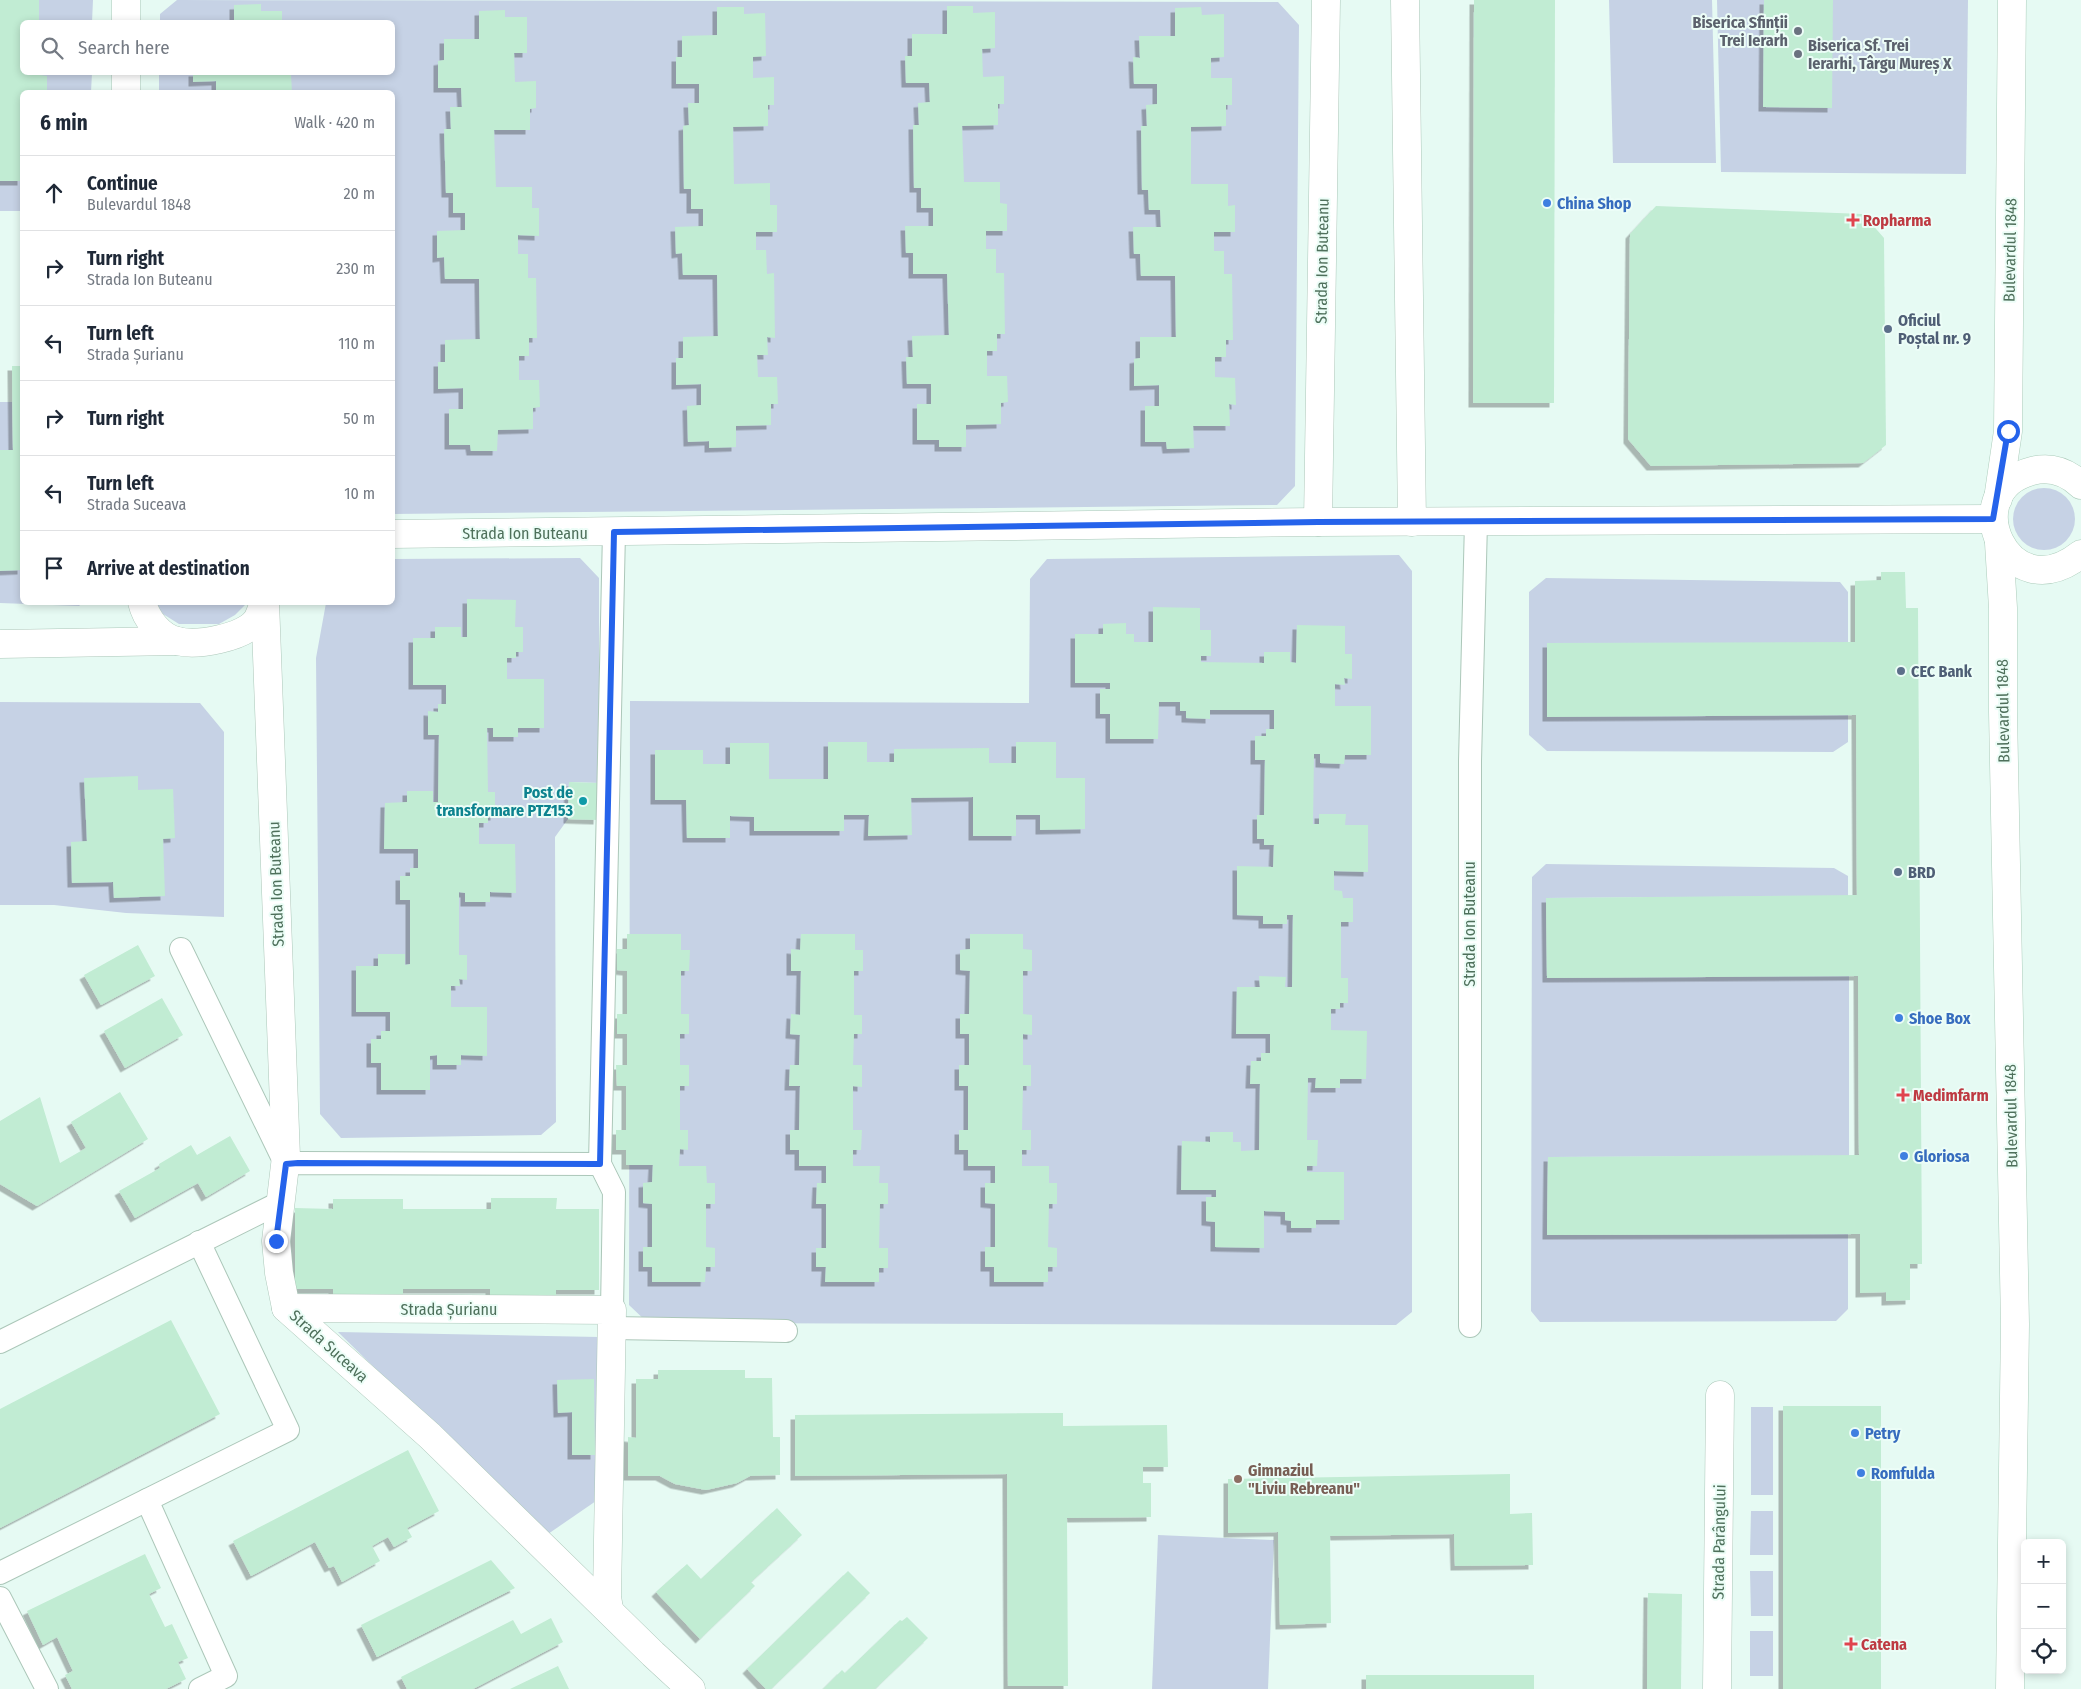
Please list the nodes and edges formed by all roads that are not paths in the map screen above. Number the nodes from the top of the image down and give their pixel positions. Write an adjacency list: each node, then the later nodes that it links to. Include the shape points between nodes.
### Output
1 (126, 0): 5 (street)
2 (1326, 0): 10 (street, Strada Ion Buteanu)
3 (1405, 0): 11 (street)
4 (2012, 0): 9 (street, Bulevardul 1848, via 2008,431)
5 (126, 20)
6 (126, 75): 7 (street)
7 (126, 90)
8 (2081, 485): 9 (street, via 2073,477 2056,470 2039,469 2021,474 2008,484)
9 (1997, 520): 12 (street, Strada Ion Buteanu); 15 (street, via 2010,557 2029,568 2046,570 2063,566); 40 (street, Bulevardul 1848, via 2003,608 2015,1324)
10 (1318, 522): 11 (street, Strada Ion Buteanu); 13 (street, Strada Ion Buteanu)
11 (1412, 522): 12 (street, Strada Ion Buteanu)
12 (1476, 522): 28 (lane, Strada Ion Buteanu, via 1470,762)
13 (614, 532): 14 (street, Strada Ion Buteanu); 23 (lane)
14 (395, 534)
15 (2081, 554)
16 (143, 605): 19 (street, via 157,630)
17 (264, 605): 19 (street, Strada Ion Buteanu, via 256,621 242,632 223,640)
18 (265, 605): 22 (street, Strada Ion Buteanu)
19 (177, 641): 20 (street, Strada Ion Buteanu)
20 (0, 644)
21 (181, 949): 22 (lane)
22 (286, 1164): 23 (lane); 24 (street, Strada Suceava)
23 (600, 1164): 27 (lane, via 614,1192)
24 (280, 1207): 25 (lane); 26 (street, Strada Suceava, via 276,1241)
25 (199, 1242): 30 (lane); 32 (lane, via 288,1430)
26 (286, 1308): 27 (street, Strada Șurianu); 35 (street, Strada Suceava, via 430,1436)
27 (612, 1319): 29 (lane, Strada Șurianu); 35 (street)
28 (1470, 1326)
29 (786, 1331)
30 (0, 1342)
31 (1720, 1394): 39 (street, Strada Parângului)
32 (147, 1500): 33 (lane); 37 (lane, via 226,1676)
33 (0, 1573)
34 (0, 1598): 36 (lane)
35 (608, 1609): 38 (street, Strada Suceava)
36 (47, 1689)
37 (200, 1689)
38 (691, 1689)
39 (1717, 1689)
40 (2010, 1689)

